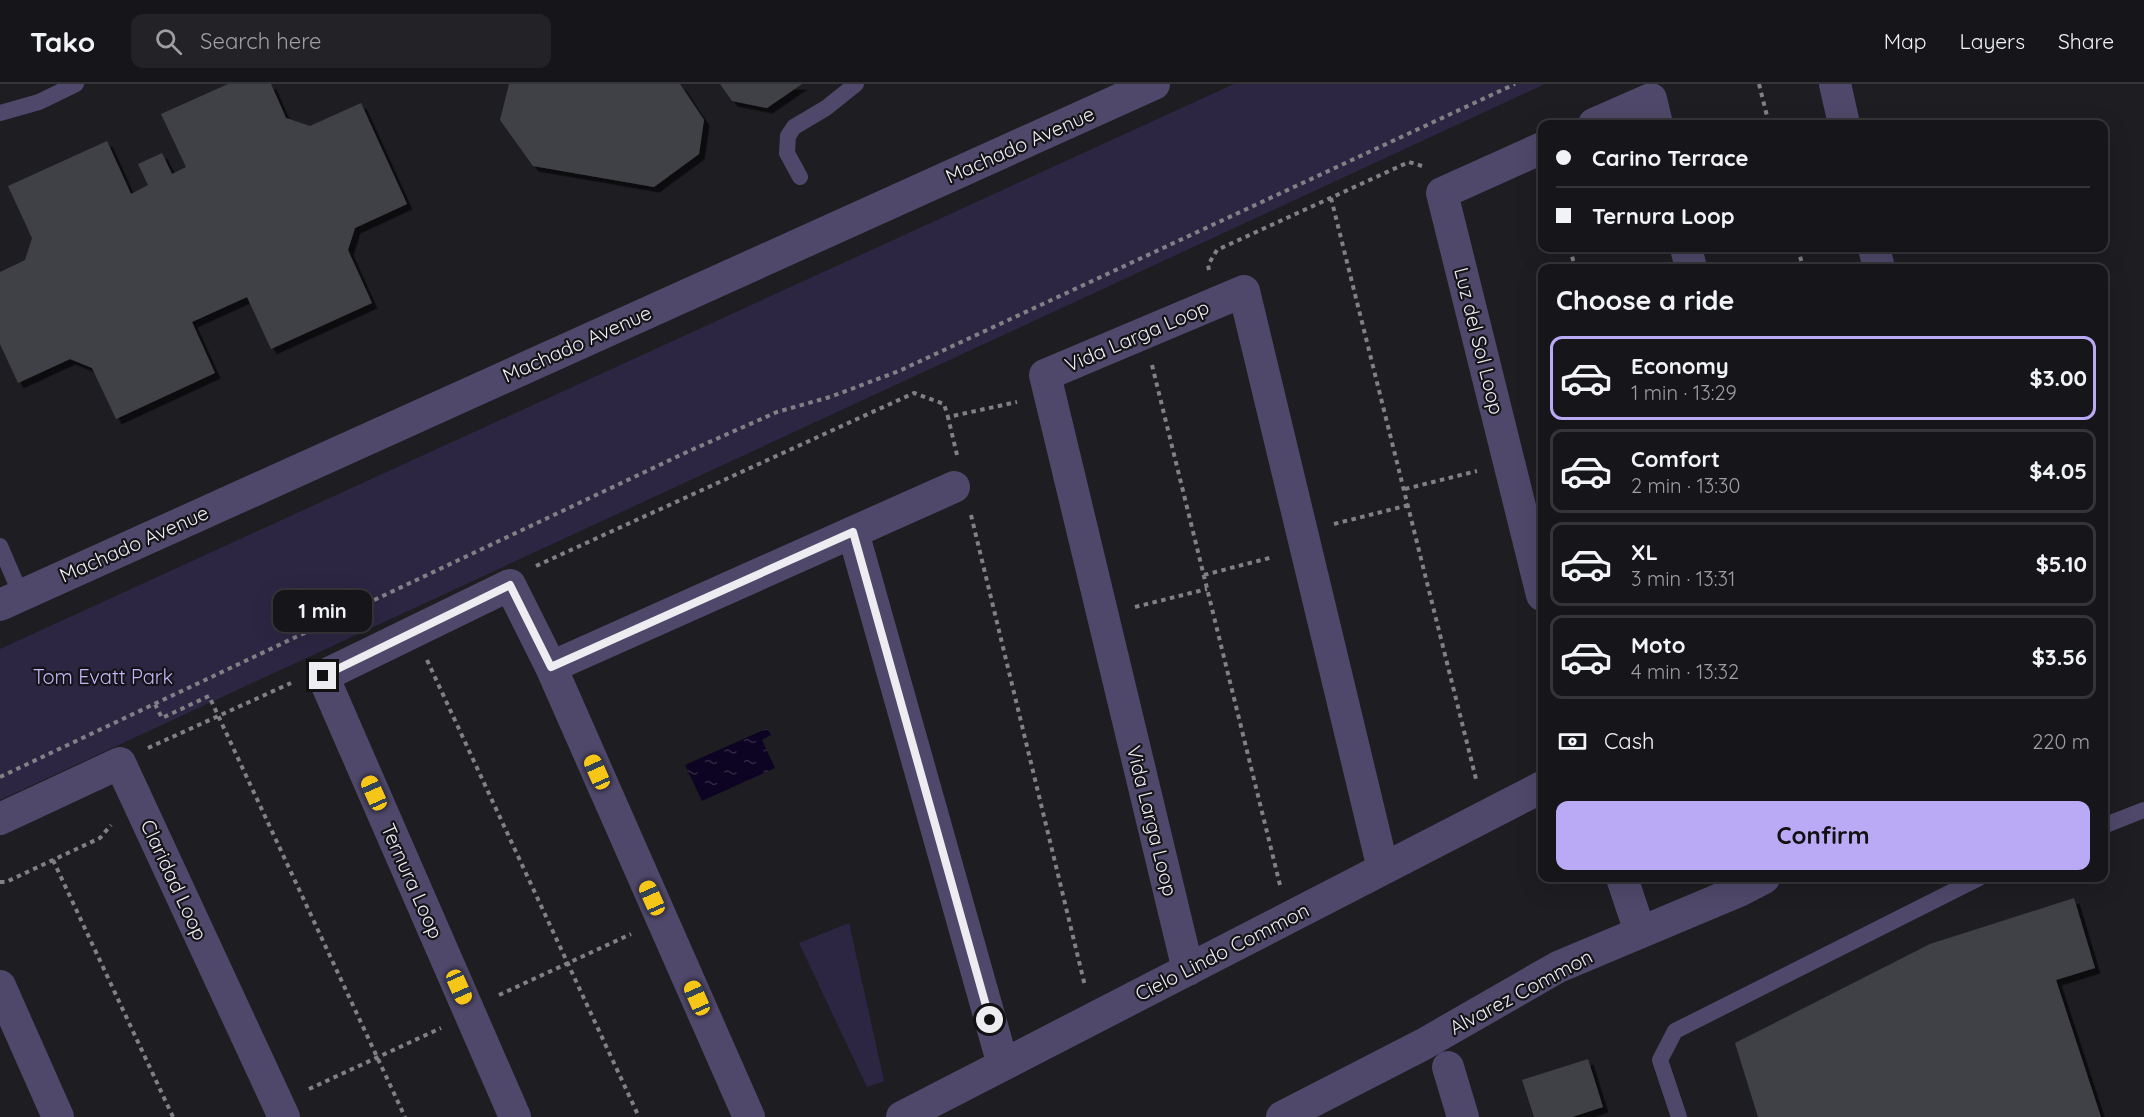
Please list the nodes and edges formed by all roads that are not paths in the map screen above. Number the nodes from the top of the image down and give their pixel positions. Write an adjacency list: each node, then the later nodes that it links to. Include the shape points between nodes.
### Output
1 (76, 84): 5 (lane, via 39,102)
2 (856, 84): 10 (lane, via 788,136 787,153)
3 (1154, 84): 15 (street, Machado Avenue)
4 (1834, 84): 8 (street)
5 (0, 113)
6 (1603, 120): 7 (street, via 1651,99)
7 (1656, 120)
8 (1843, 120)
9 (1538, 150): 14 (street, Luz del Sol Loop, via 1442,193)
10 (800, 177)
11 (960, 486): 12 (street)
12 (853, 532): 16 (street); 28 (street)
13 (0, 546): 15 (lane)
14 (1538, 579)
15 (10, 600)
16 (551, 667): 32 (street, Ternura Loop, via 510,585 323,676); 33 (street)
17 (1538, 789): 21 (street, Cielo Lindo Common)
18 (2144, 810): 20 (lane)
19 (0, 819): 30 (street, Claridad Loop, via 120,763)
20 (2108, 824)
21 (1383, 869): 26 (street, Cielo Lindo Common); 26 (street, Vida Larga Loop, via 1244,291 1045,375)
22 (1623, 882): 25 (street)
23 (1756, 882): 25 (street, Alvarez Common)
24 (1971, 882): 37 (lane, via 1675,1030 1660,1060)
25 (1640, 932): 35 (street, Alvarez Common, via 1558,967 1424,1044)
26 (1188, 970): 28 (street, Cielo Lindo Common)
27 (0, 986): 31 (street)
28 (1003, 1065): 34 (street, Cielo Lindo Common)
29 (1448, 1067): 36 (street)
30 (281, 1110)
31 (58, 1117)
32 (515, 1117)
33 (749, 1117)
34 (902, 1117)
35 (1282, 1117)
36 (1463, 1117)
37 (1679, 1117)

